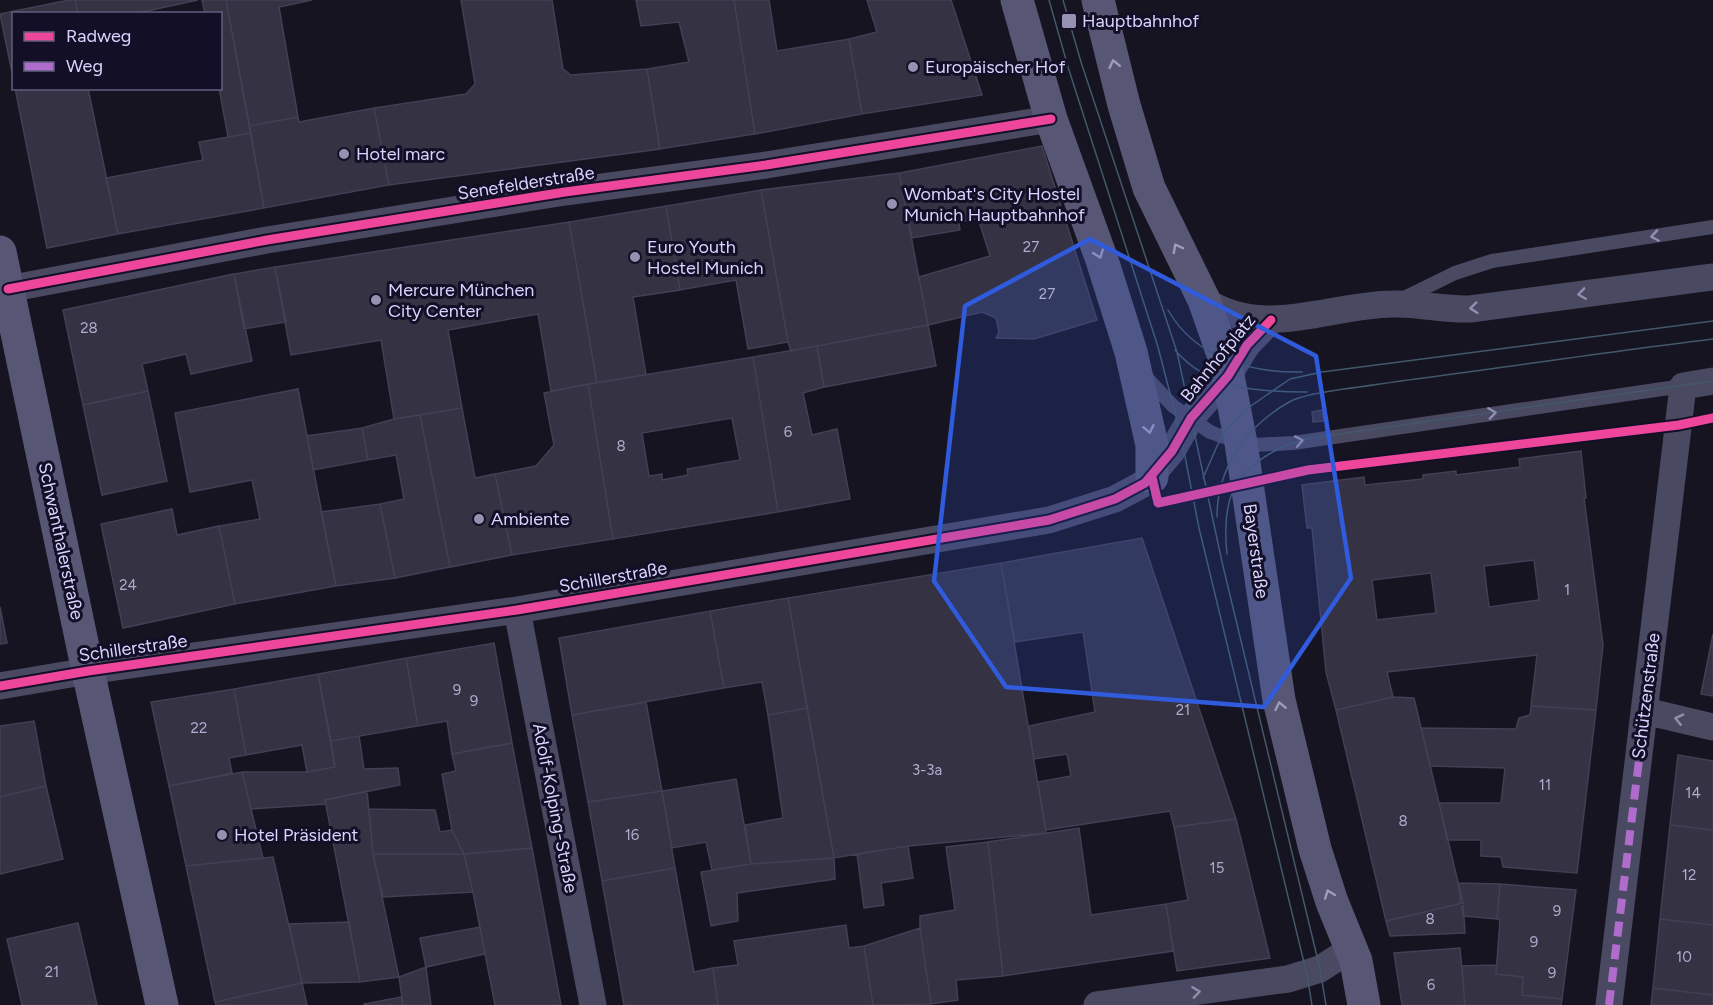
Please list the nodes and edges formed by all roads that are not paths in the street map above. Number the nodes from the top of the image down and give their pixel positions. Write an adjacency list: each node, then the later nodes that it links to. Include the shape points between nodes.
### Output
1 (1017, 0): 3 (street)
2 (1098, 0): 8 (street, Bayerstraße, one-way to 2, via 1149,188)
3 (1051, 119): 7 (street, Senefelderstraße, via 279,238); 11 (street, one-way to 11)
4 (1713, 227): 9 (lane, one-way to 9, via 1492,261 1455,273)
5 (0, 252): 7 (street, Schwanthalerstraße)
6 (1713, 277): 9 (street, Bahnhofplatz, one-way to 9, via 1470,309)
7 (8, 289): 19 (street, Schwanthalerstraße)
8 (1204, 300): 10 (street, Bahnhofplatz, via 1234,315); 12 (street, Bayerstraße)
9 (1392, 303): 10 (street, Bahnhofplatz)
10 (1271, 320): 12 (street, Bahnhofplatz, via 1246,345)
11 (1131, 352): 15 (lane, via 1155,388); 17 (street, one-way to 17, via 1152,445)
12 (1228, 376): 15 (street, Bahnhofplatz); 16 (street, Bayerstraße)
13 (1713, 381): 14 (street, Bahnhofplatz)
14 (1683, 386): 16 (lane, Bahnhofplatz, one-way to 14, via 1293,443); 21 (street, Schützenstraße)
15 (1191, 417): 16 (lane, Bahnhofplatz, via 1210,432); 17 (street, Schillerstraße)
16 (1241, 443): 23 (street, Bayerstraße, one-way to 16, via 1315,849 1279,700)
17 (1152, 477): 18 (street, Schillerstraße, via 1126,494 1049,520)
18 (517, 610): 19 (street, Schillerstraße); 25 (street, Adolf-Kolping-Straße)
19 (88, 670): 20 (street, Schillerstraße); 24 (street, Schwanthalerstraße)
20 (0, 686)
21 (1645, 711): 22 (street, one-way to 21); 28 (street, Schützenstraße)
22 (1713, 727)
23 (1351, 949): 26 (street, one-way to 23, via 1288,980 1320,969); 27 (street, Bayerstraße)
24 (162, 1005)
25 (593, 1005)
26 (1097, 1005)
27 (1364, 1005)
28 (1609, 1005)

